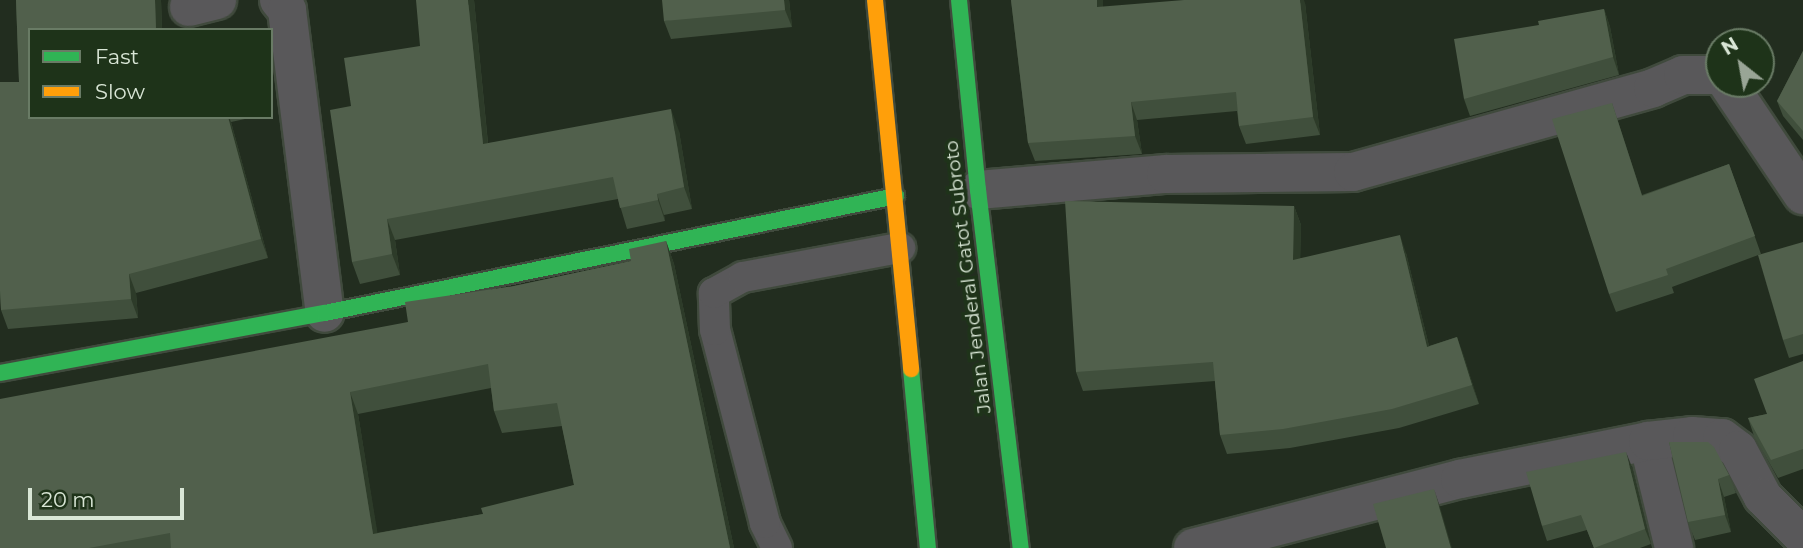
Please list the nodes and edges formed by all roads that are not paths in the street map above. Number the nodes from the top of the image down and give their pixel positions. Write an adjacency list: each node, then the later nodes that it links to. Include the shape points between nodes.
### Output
1 (279, 0): 10 (street, via 287,10)
2 (876, 0): 7 (main road)
3 (959, 0): 6 (main road, Jalan Jenderal Gatot Subroto)
4 (1705, 75): 6 (street, via 1683,75 1653,88 1353,173 1166,174)
5 (1737, 98): 8 (street)
6 (978, 190): 16 (main road, Jalan Jenderal Gatot Subroto)
7 (896, 195): 9 (main road); 10 (main road)
8 (1803, 195)
9 (900, 248): 14 (lane, via 743,277 714,293 715,330 765,523); 15 (main road)
10 (326, 313): 11 (main road)
11 (0, 373)
12 (1648, 441): 13 (street, via 1722,438 1738,450 1763,497); 17 (street, via 1460,479); 18 (street)
13 (1803, 537)
14 (777, 548)
15 (926, 548)
16 (1021, 548)
17 (1193, 548)
18 (1674, 548)

